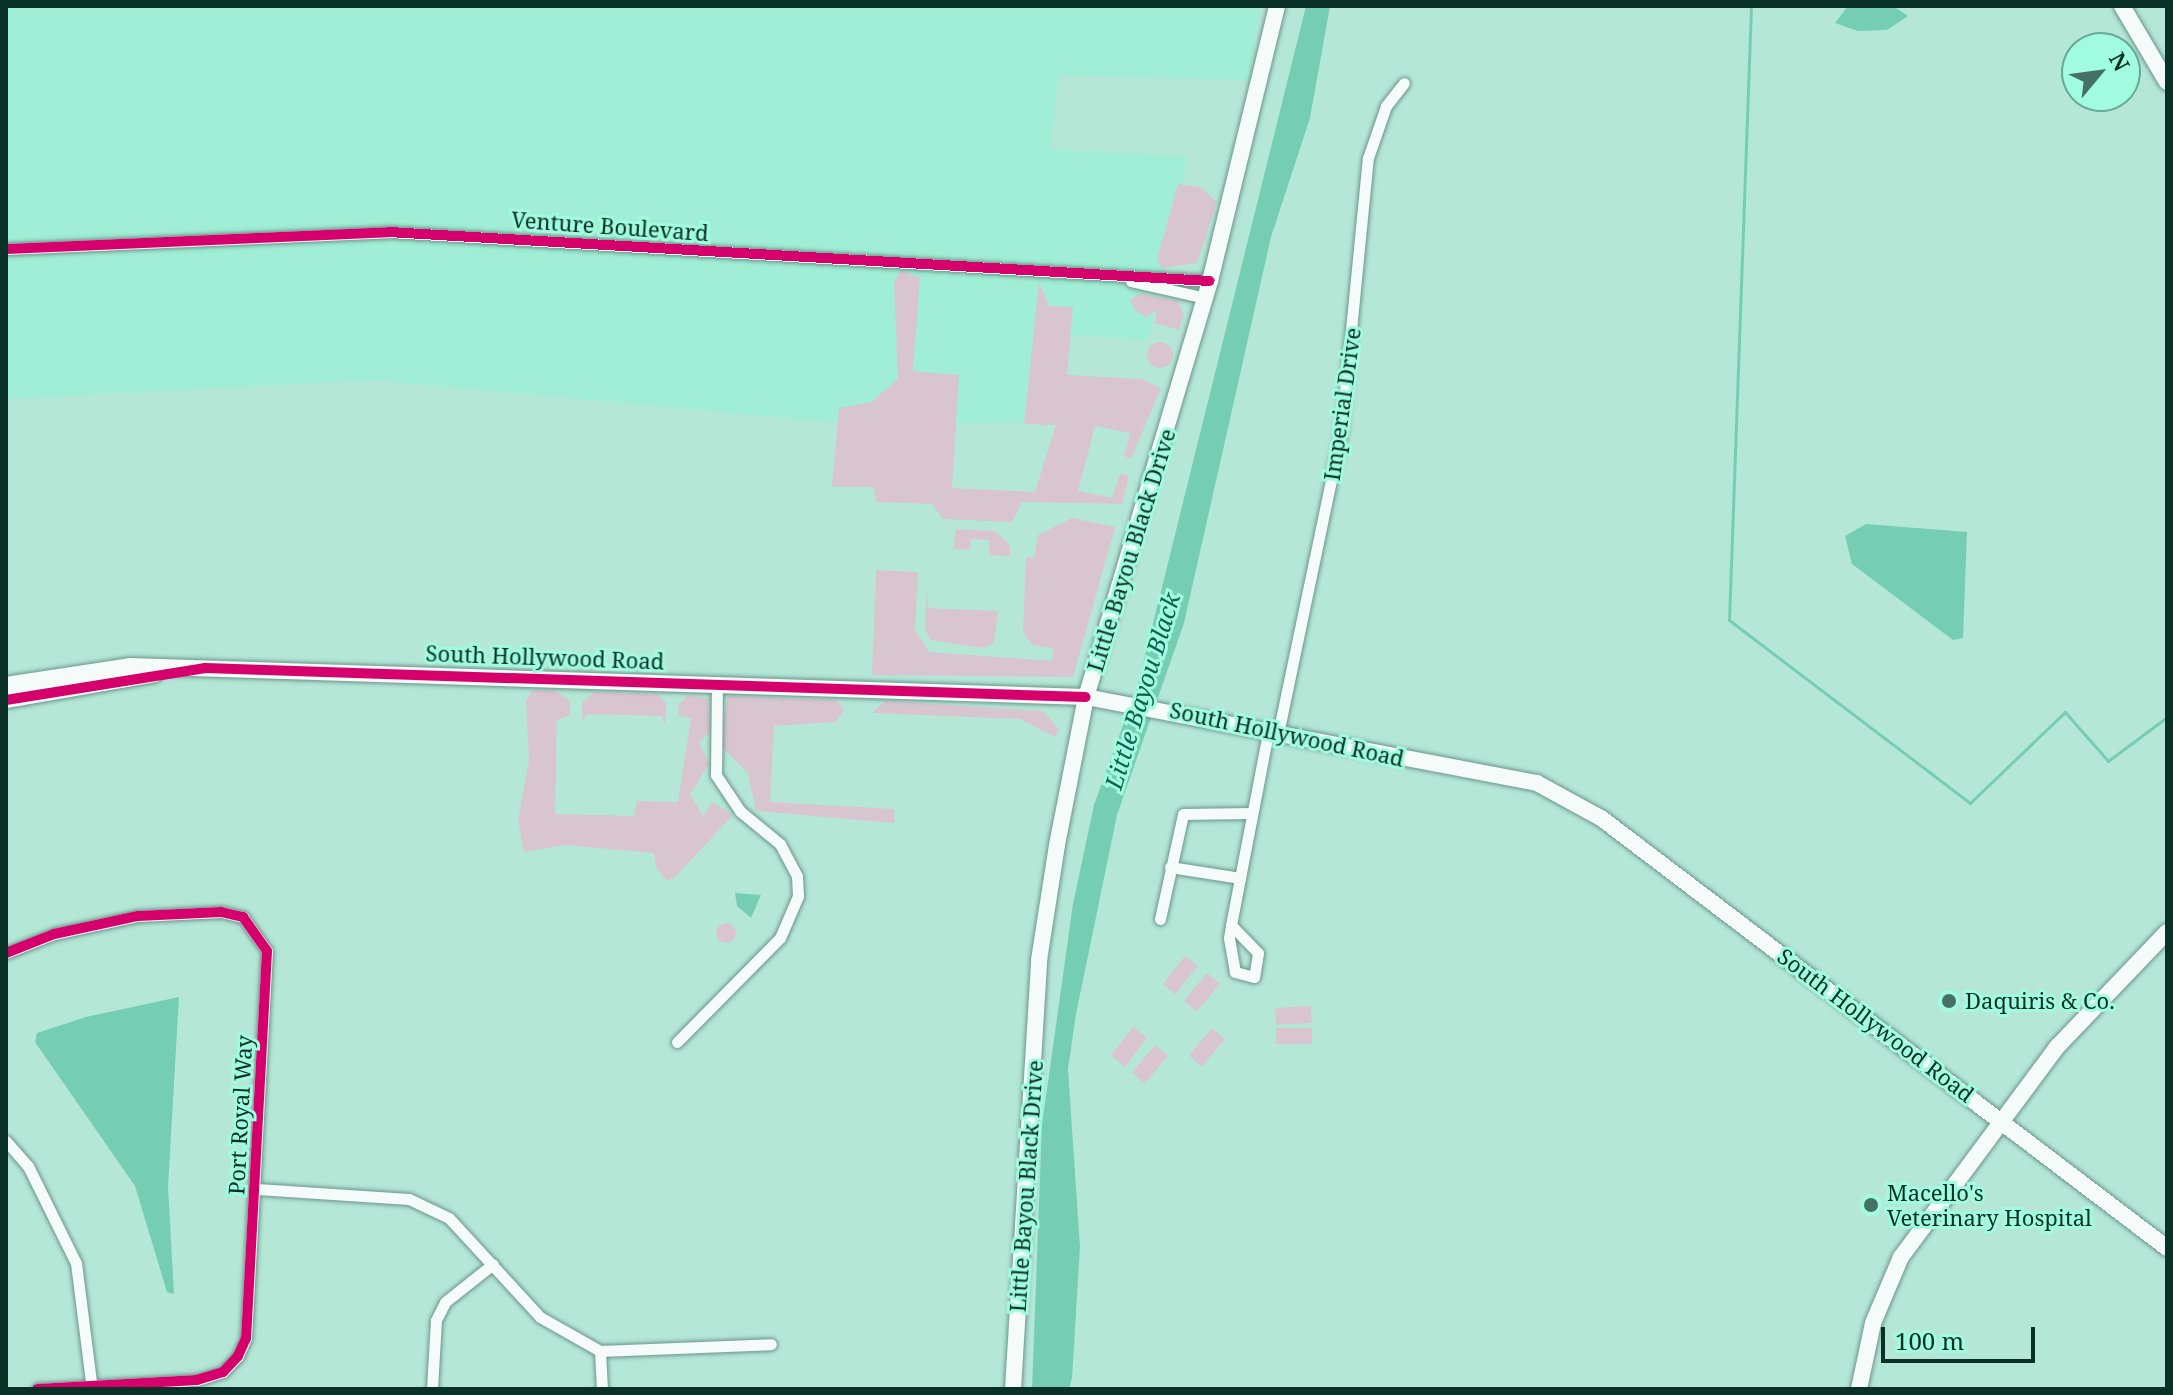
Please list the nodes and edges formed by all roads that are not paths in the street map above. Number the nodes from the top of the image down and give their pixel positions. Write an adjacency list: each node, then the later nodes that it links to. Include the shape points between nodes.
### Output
1 (1277, 6): 6 (main road, Little Bayou Black Drive)
2 (2122, 6): 3 (main road)
3 (2167, 82)
4 (1404, 83): 12 (street, Imperial Drive, via 1386,106 1368,158 1341,432)
5 (6, 249): 6 (street, Venture Boulevard, via 389,232 1123,279)
6 (1208, 289): 10 (main road, Little Bayou Black Drive)
7 (205, 668): 8 (main road, South Hollywood Road); 9 (main road, South Hollywood Road, via 130,666); 11 (main road, South Hollywood Road)
8 (717, 683): 10 (main road, South Hollywood Road); 20 (street, via 716,775 781,858 798,896 780,938)
9 (6, 685)
10 (1086, 697): 12 (main road, South Hollywood Road); 32 (main road, Little Bayou Black Drive, via 1039,960)
11 (6, 700)
12 (1274, 728): 13 (street, Imperial Drive); 21 (main road, South Hollywood Road, via 1564,794)
13 (1252, 813): 14 (street, via 1183,814); 15 (street, Imperial Drive)
14 (1170, 867): 15 (street); 16 (street)
15 (1240, 878): 17 (street, Imperial Drive)
16 (1160, 919)
17 (1231, 925)
18 (2167, 932): 21 (main road, via 2057,1047)
19 (6, 953): 23 (street, Port Royal Way, via 54,934 138,916 243,917 267,951)
20 (677, 1042)
21 (2003, 1120): 24 (main road, South Hollywood Road); 33 (main road, via 1896,1268)
22 (6, 1141): 28 (street, via 28,1166 76,1263)
23 (257, 1189): 25 (street, via 409,1199 449,1218); 28 (street, Port Royal Way, via 246,1338 238,1356 223,1372 197,1380)
24 (2167, 1248)
25 (493, 1264): 27 (street, via 540,1317); 30 (street, via 445,1302 436,1320)
26 (771, 1344): 27 (street)
27 (600, 1351): 31 (street)
28 (92, 1388): 29 (street, Port Royal Way)
29 (37, 1389)
30 (432, 1389)
31 (602, 1389)
32 (1013, 1389)
33 (1859, 1389)

